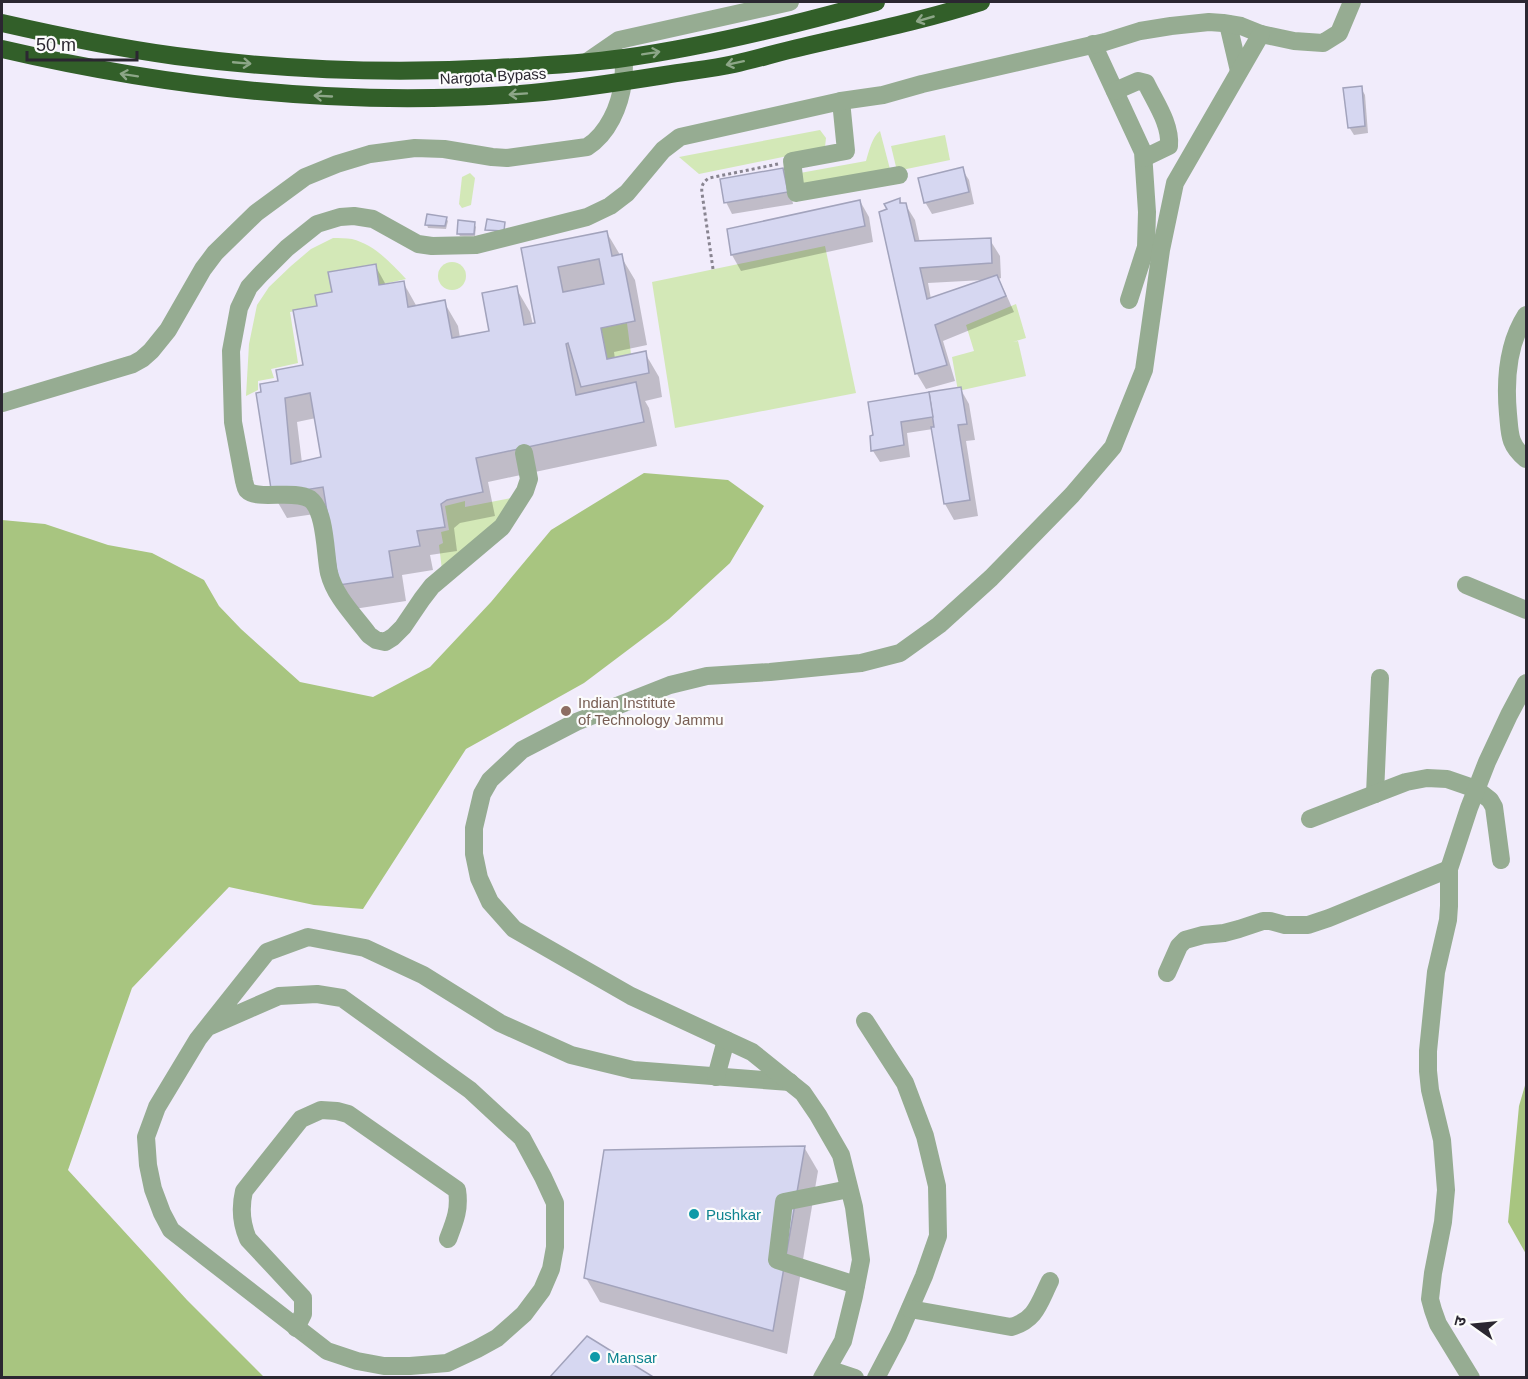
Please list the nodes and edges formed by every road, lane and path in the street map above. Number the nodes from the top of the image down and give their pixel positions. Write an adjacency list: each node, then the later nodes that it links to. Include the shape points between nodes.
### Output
1 (790, 2): 11 (street, via 619,40)
2 (876, 2): 10 (highway, Nargota Bypass, one-way to 2, via 787,25)
3 (981, 2): 13 (highway, Nargota Bypass, one-way to 13, via 915,22 735,64)
4 (1352, 2): 7 (street, via 1339,33 1323,43)
5 (2, 23): 11 (highway, Nargota Bypass, one-way to 11, via 175,56 286,67 416,71)
6 (1228, 24): 7 (street); 8 (street, via 1209,22 1140,31); 12 (street)
7 (1261, 34): 12 (street)
8 (1093, 44): 14 (street); 15 (street)
9 (2, 50): 13 (highway, Nargota Bypass, one-way to 9, via 502,95 358,98 217,87)
10 (624, 58): 11 (highway, Nargota Bypass); 13 (street)
11 (580, 63)
12 (1239, 71): 37 (street, via 1175,183 1144,370 1113,447 991,578 939,625 900,653 861,663 707,676 670,685 576,722 522,750 490,780 482,794 474,828 479,878 490,902 514,929 632,996)
13 (623, 82): 22 (street, via 611,122 588,147 507,158 415,148 370,154 305,177 256,213 215,253 168,330 142,359)
14 (1115, 91): 16 (street); 16 (street, via 1138,81 1146,83 1164,118 1169,146)
15 (841, 101): 18 (street, via 846,151 792,161 796,193); 23 (street, via 680,137 610,206 587,217 476,245 418,244 373,219 354,216 317,224 249,287 239,308 231,351 233,422 244,481 255,494 297,495 310,500 322,525 335,589 376,640 385,642 393,638 432,586 502,527 529,479)
16 (1144, 158): 20 (street, via 1146,247)
17 (782, 163): 19 (path, via 704,181 701,187)
18 (898, 175)
19 (713, 269)
20 (1129, 300)
21 (1527, 315): 24 (street, via 1519,327 1510,359 1506,396 1512,441)
22 (2, 403)
23 (524, 453)
24 (1527, 459)
25 (1466, 585): 26 (street)
26 (1527, 610)
27 (1380, 678): 30 (street)
28 (1527, 682): 29 (street)
29 (1476, 789): 30 (street, via 1447,779 1427,778); 32 (street, via 1494,807); 33 (street)
30 (1375, 794): 31 (street)
31 (1310, 819)
32 (1501, 860)
33 (1449, 869): 34 (street, via 1308,925 1285,926 1263,921 1185,940); 47 (street, via 1448,920 1436,972 1428,1052 1446,1190 1430,1299 1432,1311)
34 (1167, 973)
35 (865, 1021): 44 (street, via 905,1083 938,1185 938,1236)
36 (208, 1027): 38 (street, via 267,952 308,937 365,948 423,975 500,1023 570,1055 633,1070); 45 (street, via 157,1107 146,1137 153,1189 171,1230); 45 (street, via 279,996 317,994 342,998 470,1090 522,1138 555,1203 555,1247 542,1290 524,1314 497,1338 477,1349 447,1363 384,1366 327,1352)
37 (726, 1040): 38 (street); 39 (street, via 752,1052)
38 (716, 1077): 39 (street)
39 (790, 1082): 40 (street, via 803,1093 841,1155)
40 (849, 1189): 43 (street, via 861,1260); 43 (street, via 784,1202 777,1260)
41 (448, 1239): 45 (street, via 459,1203 457,1190 348,1114 321,1110 301,1119 244,1191 242,1202 243,1228 248,1239 303,1298 303,1314)
42 (1050, 1281): 44 (street, via 1034,1313 1023,1324 1011,1328)
43 (856, 1285): 46 (street, via 843,1341)
44 (910, 1309): 49 (street)
45 (296, 1328)
46 (825, 1373): 48 (street)
47 (1465, 1376)
48 (855, 1377)
49 (876, 1377)

